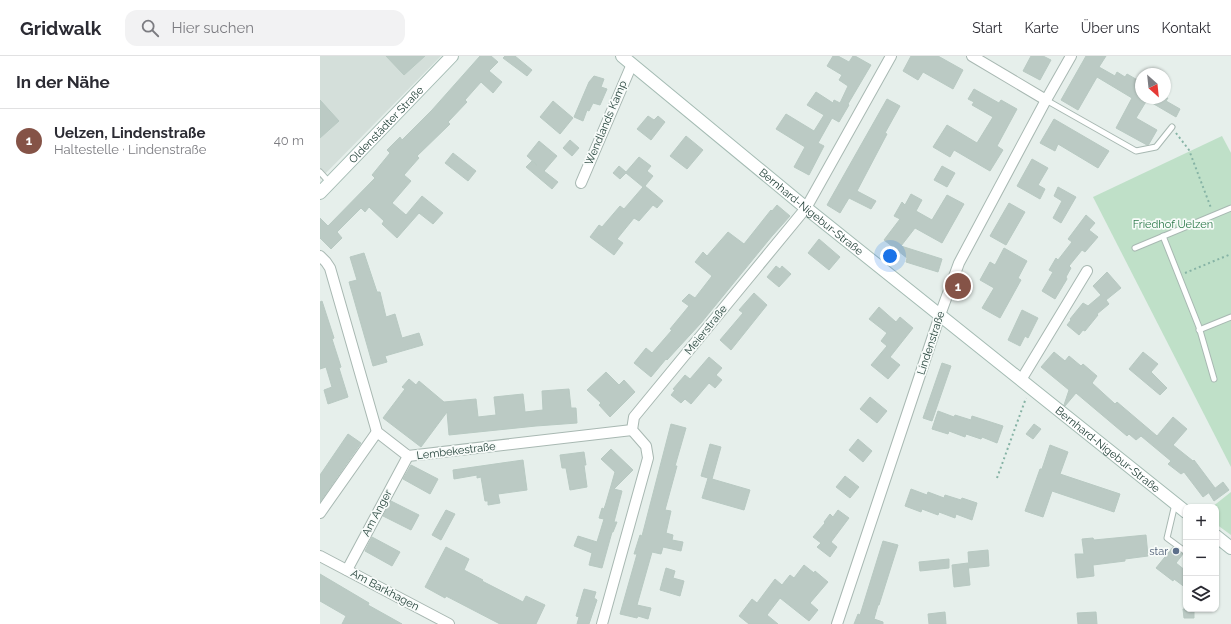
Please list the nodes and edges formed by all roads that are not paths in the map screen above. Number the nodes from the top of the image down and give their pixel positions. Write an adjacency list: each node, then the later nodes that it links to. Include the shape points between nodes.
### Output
1 (452, 56): 10 (main road, Oldenstädter Straße)
2 (622, 56): 6 (main road, Bernhard-Nigebur-Straße)
3 (891, 56): 13 (street, Meierstraße)
4 (972, 56): 7 (street)
5 (1071, 56): 7 (street, Lindenstraße)
6 (632, 64): 11 (street, Wendlands Kamp); 13 (main road, Bernhard-Nigebur-Straße)
7 (1046, 100): 8 (lane, via 1136,151 1156,147); 19 (street, Lindenstraße, via 959,263)
8 (1172, 127)
9 (320, 172): 10 (lane)
10 (330, 183): 12 (main road, Oldenstädter Straße)
11 (581, 183)
12 (320, 192)
13 (806, 208): 19 (main road, Bernhard-Nigebur-Straße); 24 (street, Meierstraße, via 634,417)
14 (1231, 208): 15 (lane)
15 (1163, 236): 16 (lane); 21 (lane)
16 (1135, 248)
17 (320, 256): 25 (street, via 330,268)
18 (1087, 271): 23 (street)
19 (940, 315): 23 (main road, Bernhard-Nigebur-Straße); 37 (street, Lindenstraße)
20 (1231, 317): 21 (lane)
21 (1199, 330): 22 (lane)
22 (1214, 379)
23 (1025, 383): 27 (main road, Bernhard-Nigebur-Straße)
24 (632, 430): 26 (street, Lembekestraße); 36 (street, via 646,446 648,458)
25 (377, 432): 26 (street, Lembekestraße); 29 (street)
26 (408, 456): 34 (street, Am Anger)
27 (1175, 504): 28 (main road, Bernhard-Nigebur-Straße); 32 (lane, via 1167,538)
28 (1183, 510)
29 (320, 513)
30 (1219, 541): 31 (main road)
31 (1231, 548)
32 (1183, 550)
33 (320, 556): 34 (street, Am Barkhagen)
34 (347, 570): 35 (street, Am Barkhagen)
35 (449, 624)
36 (602, 624)
37 (837, 624)

